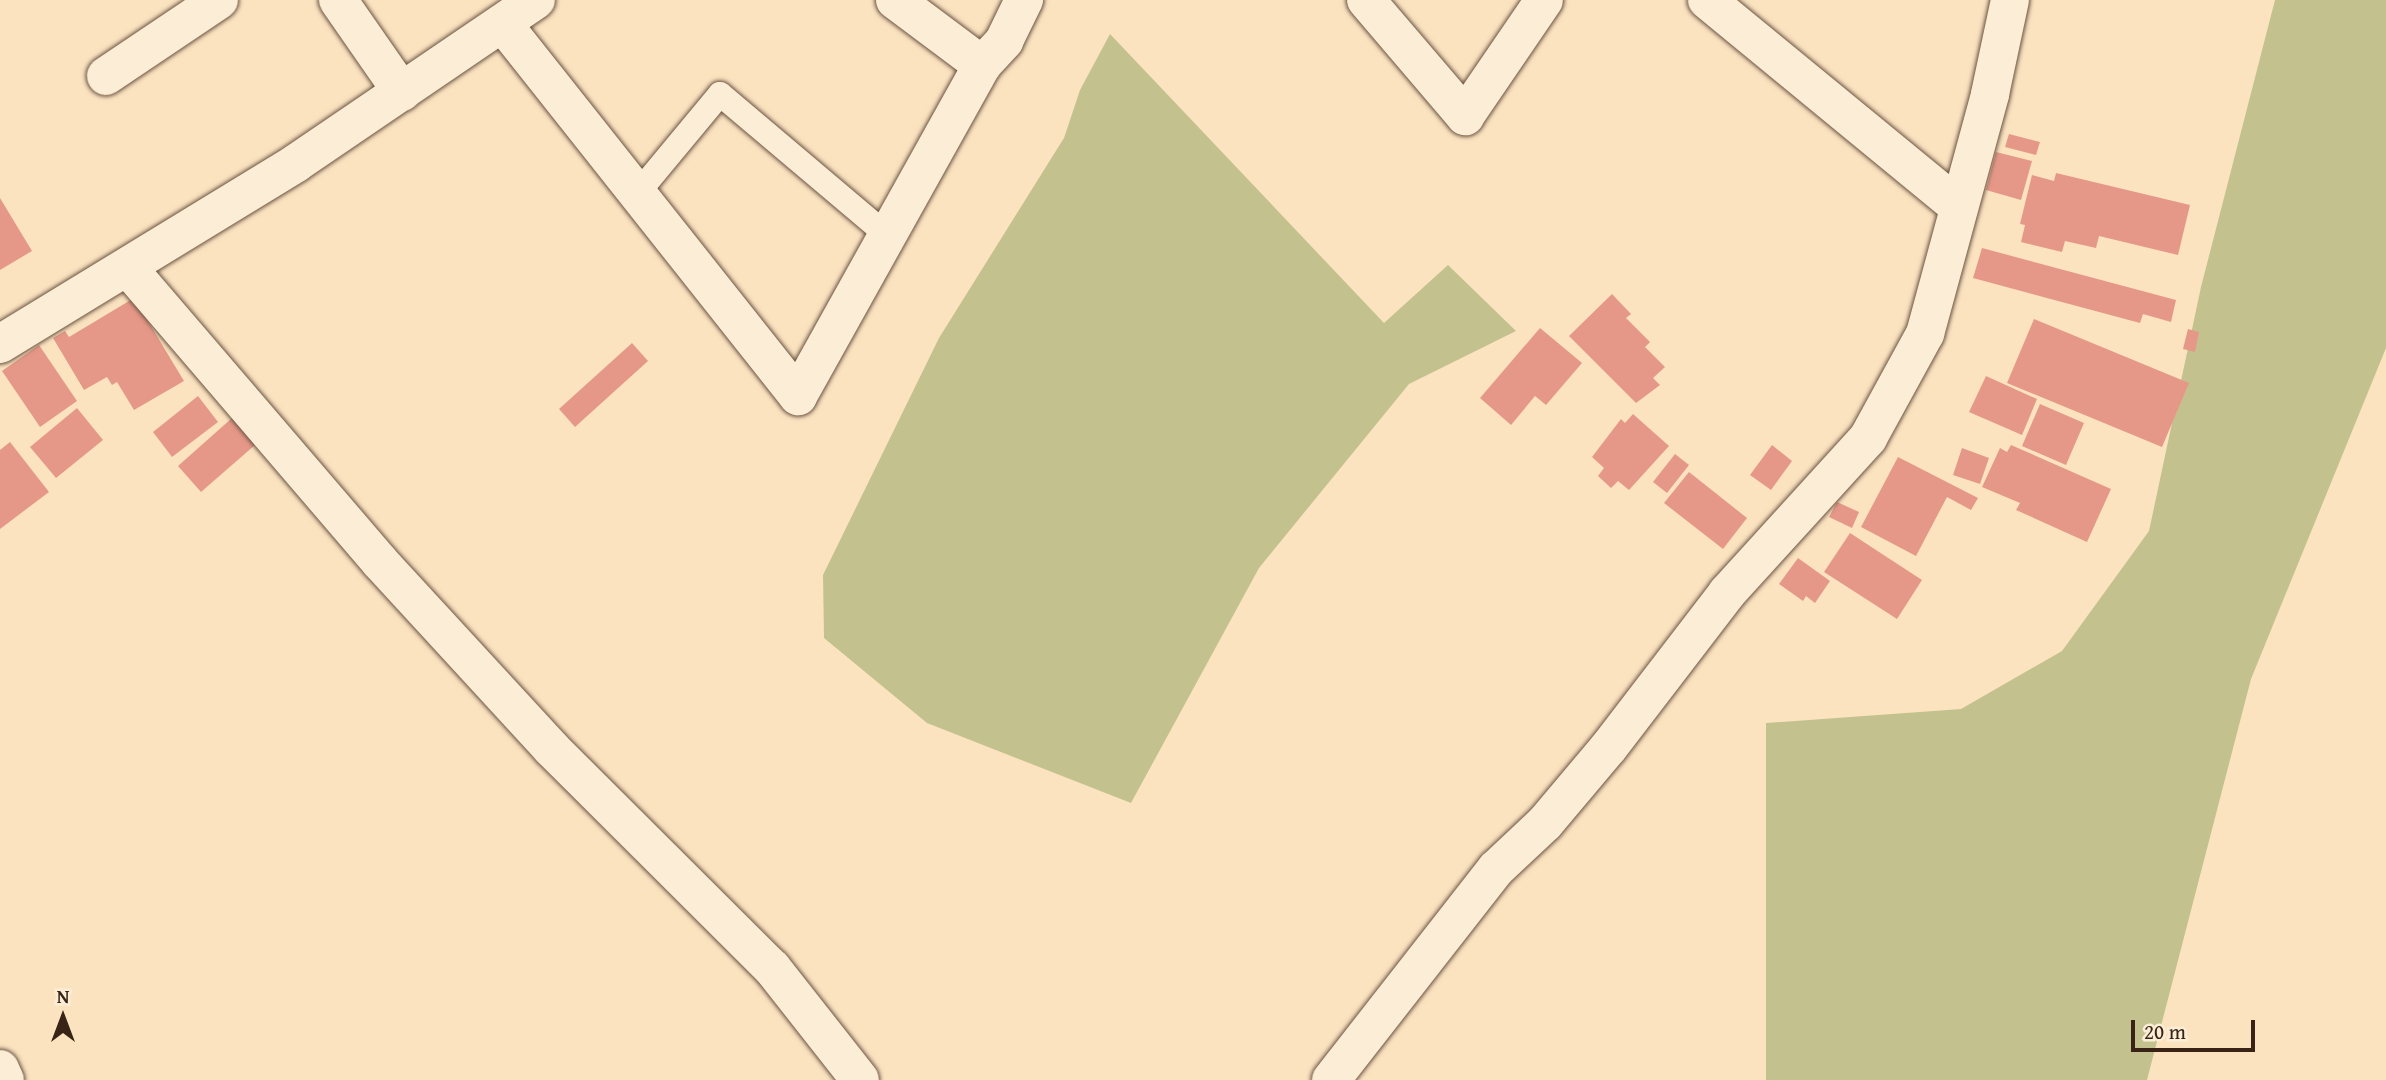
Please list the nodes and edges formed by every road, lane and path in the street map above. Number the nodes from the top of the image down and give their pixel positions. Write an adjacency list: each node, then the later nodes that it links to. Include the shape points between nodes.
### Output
1 (219, 0): 12 (street)
2 (338, 0): 13 (street)
3 (536, 0): 10 (street)
4 (895, 0): 11 (street)
5 (1024, 0): 11 (street, via 1004,41)
6 (1366, 0): 7 (street, via 1465,116)
7 (1544, 0)
8 (1707, 0): 15 (street)
9 (2010, 0): 15 (street)
10 (503, 24): 13 (street); 14 (street)
11 (982, 65): 16 (street)
12 (106, 76)
13 (402, 92): 17 (street)
14 (637, 194): 16 (lane, via 720,94); 16 (street, via 798,396)
15 (1959, 207): 22 (street, via 1925,334 1868,438 1727,593 1545,822 1496,869)
16 (887, 235)
17 (129, 269): 18 (street); 21 (street, via 380,562 551,748 772,968)
18 (0, 344)
19 (0, 1069): 20 (street)
20 (5, 1080)
21 (860, 1080)
22 (1331, 1080)

